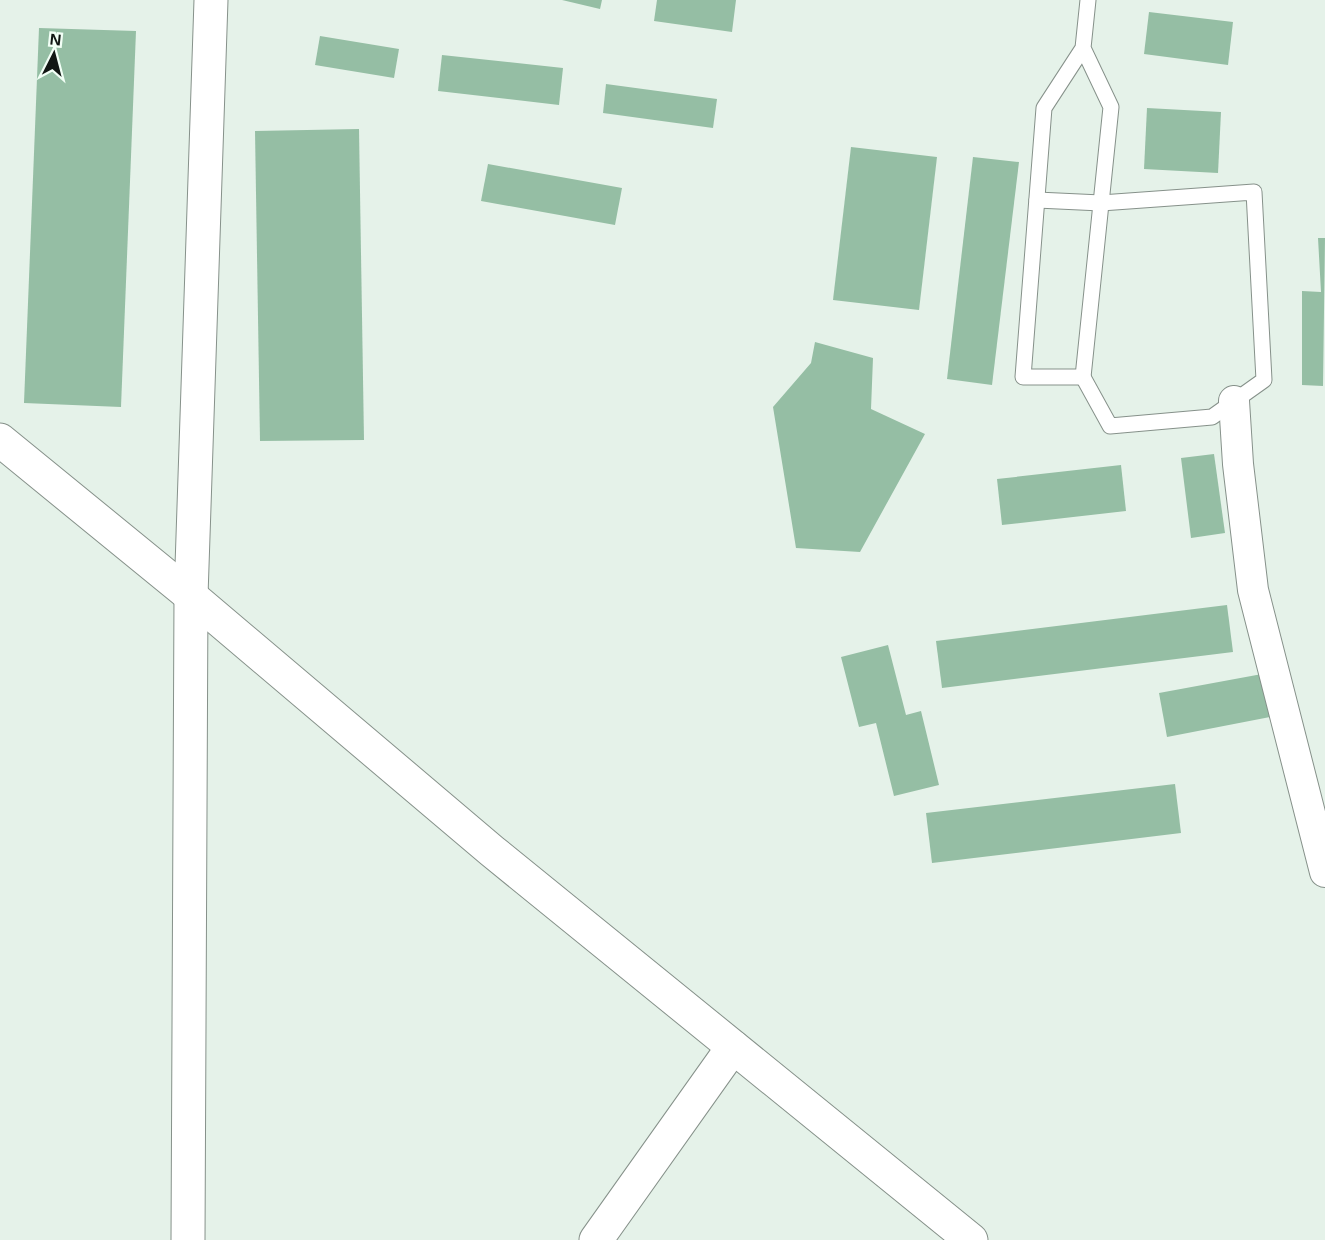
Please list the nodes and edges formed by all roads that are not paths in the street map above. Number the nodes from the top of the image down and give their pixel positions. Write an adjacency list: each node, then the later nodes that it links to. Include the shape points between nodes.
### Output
1 (211, 0): 9 (street)
2 (1088, 0): 3 (lane)
3 (1083, 48): 4 (lane, via 1044,108); 5 (lane, via 1111,107)
4 (1037, 200): 5 (lane); 6 (lane, via 1023,377)
5 (1101, 203): 6 (lane); 7 (lane, via 1254,192 1264,380)
6 (1083, 377): 7 (lane, via 1110,426 1212,417)
7 (1234, 401): 10 (street, via 1253,590)
8 (0, 440): 9 (street)
9 (191, 596): 11 (street, via 492,851); 12 (street)
10 (1325, 872)
11 (734, 1047): 13 (street); 14 (street)
12 (188, 1240)
13 (596, 1240)
14 (971, 1240)

